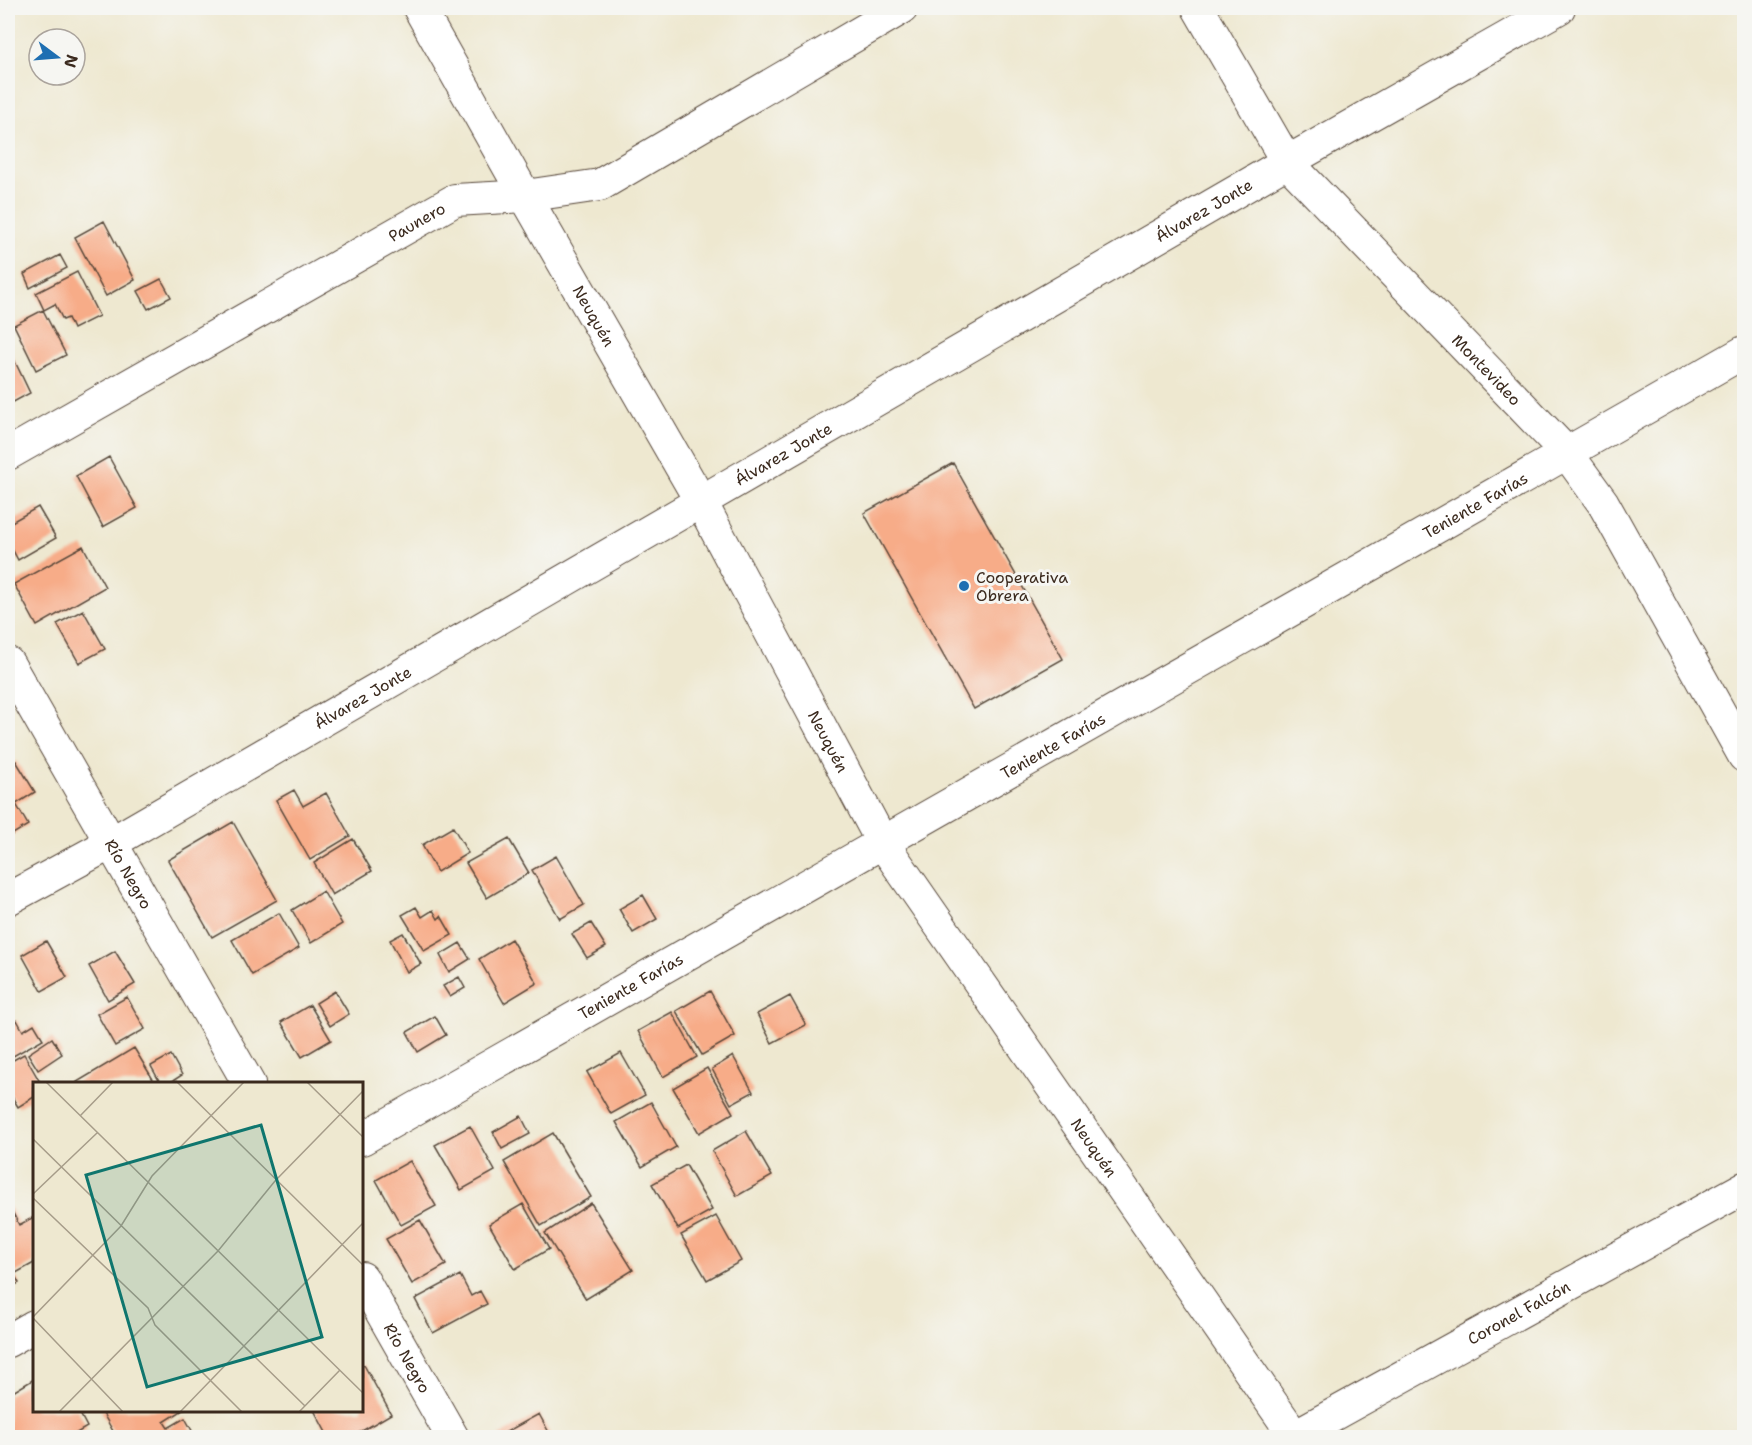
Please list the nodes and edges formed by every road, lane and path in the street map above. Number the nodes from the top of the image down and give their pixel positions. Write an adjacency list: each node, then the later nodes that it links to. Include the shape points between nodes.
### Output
1 (419, 8): 6 (street, Neuquén)
2 (902, 8): 6 (street, Paunero, via 600,185)
3 (1198, 8): 5 (street, Montevideo)
4 (1559, 8): 5 (street, Álvarez Jonte)
5 (1287, 162): 8 (street, Montevideo); 10 (street, Álvarez Jonte)
6 (525, 196): 9 (street, Paunero, via 454,200); 10 (street, Neuquén)
7 (1744, 352): 8 (street, Teniente Farías)
8 (1566, 452): 12 (street, Montevideo, via 1603,502); 13 (street, Teniente Farías)
9 (8, 454)
10 (700, 501): 13 (street, Neuquén); 14 (street, Álvarez Jonte)
11 (8, 663): 14 (street, Río Negro)
12 (1744, 756)
13 (882, 842): 17 (street, Teniente Farías); 23 (street, Neuquén)
14 (111, 843): 15 (street, Álvarez Jonte); 16 (street, Río Negro)
15 (8, 899)
16 (248, 1082)
17 (363, 1138)
18 (1744, 1188): 23 (street, Coronel Falcón)
19 (363, 1280): 22 (street, Río Negro)
20 (33, 1327): 21 (street)
21 (8, 1341)
22 (453, 1437)
23 (1294, 1437)

